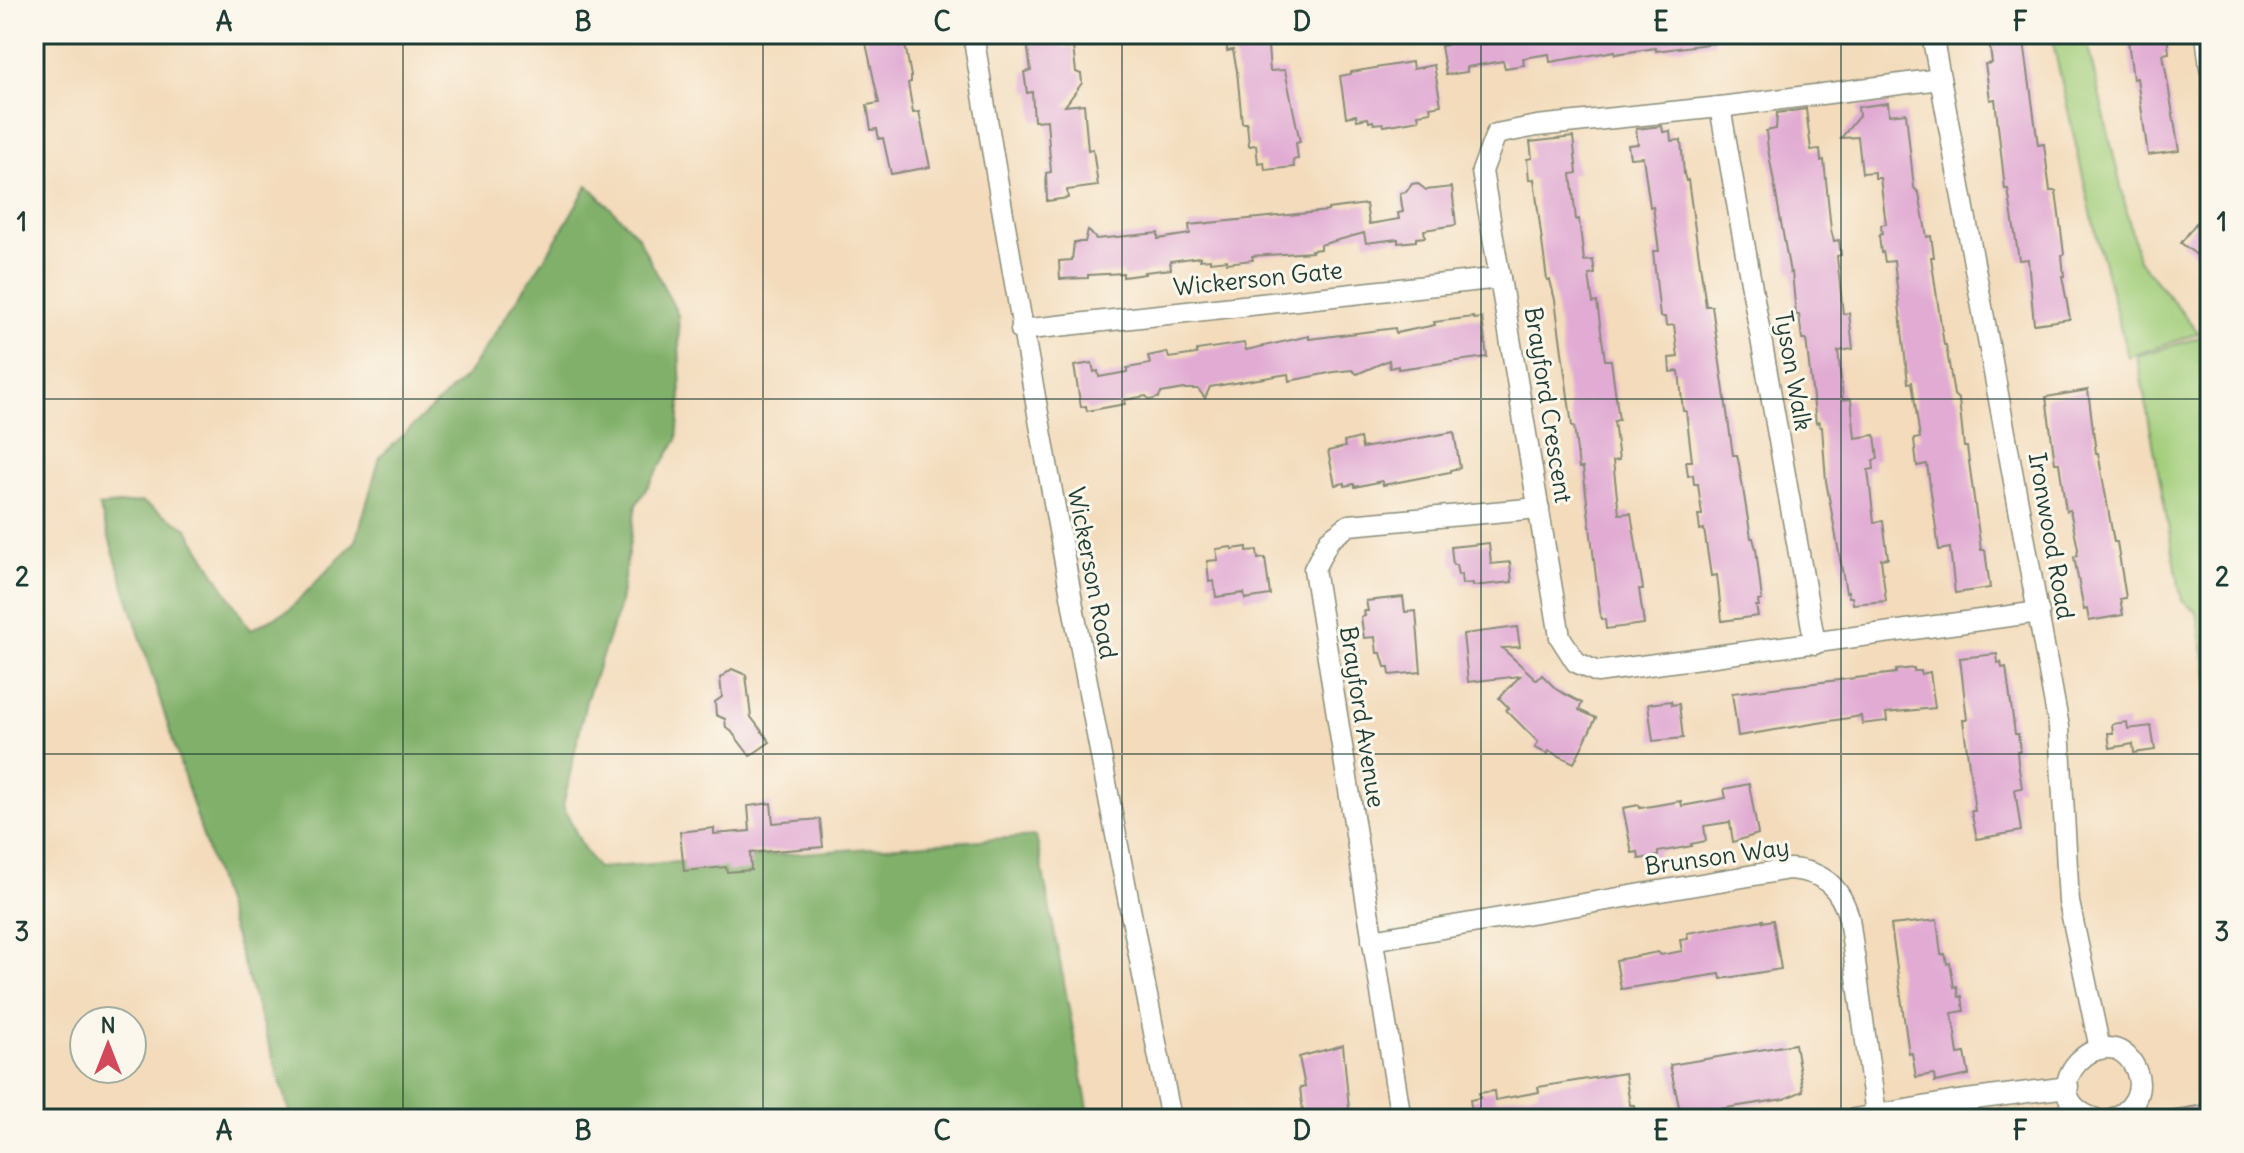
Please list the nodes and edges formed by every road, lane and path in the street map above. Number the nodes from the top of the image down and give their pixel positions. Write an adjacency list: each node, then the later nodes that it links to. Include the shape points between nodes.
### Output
1 (973, 34): 8 (street, Wickerson Road)
2 (1932, 34): 5 (street, Ironwood Road)
3 (2206, 34): 4 (street)
4 (2210, 68)
5 (1940, 79): 6 (street, Brayford Crescent); 10 (street, Ironwood Road)
6 (1720, 107): 7 (street, Brayford Crescent, via 1496,134 1482,171); 11 (street, Tyson Walk)
7 (1500, 278): 8 (street, Wickerson Gate); 9 (street, Brayford Crescent)
8 (1021, 330): 16 (street, Wickerson Road)
9 (1539, 508): 11 (street, Brayford Crescent, via 1560,637 1576,662 1597,672); 12 (street, Brayford Avenue, via 1349,525 1329,540 1314,569)
10 (2039, 612): 11 (street, Brayford Crescent); 13 (street, Ironwood Road, via 2059,727 2069,902)
11 (1815, 644)
12 (1372, 940): 15 (street, Brunson Way, via 1806,870 1822,876 1845,901); 17 (street, Brayford Avenue)
13 (2100, 1049): 14 (street, via 2077,1060); 20 (street, via 2126,1057 2139,1081 2130,1108)
14 (2068, 1087): 15 (street); 19 (street, via 2077,1108)
15 (1876, 1115): 18 (street)
16 (1171, 1119)
17 (1401, 1119)
18 (1854, 1119)
19 (2096, 1119)
20 (2111, 1119)

